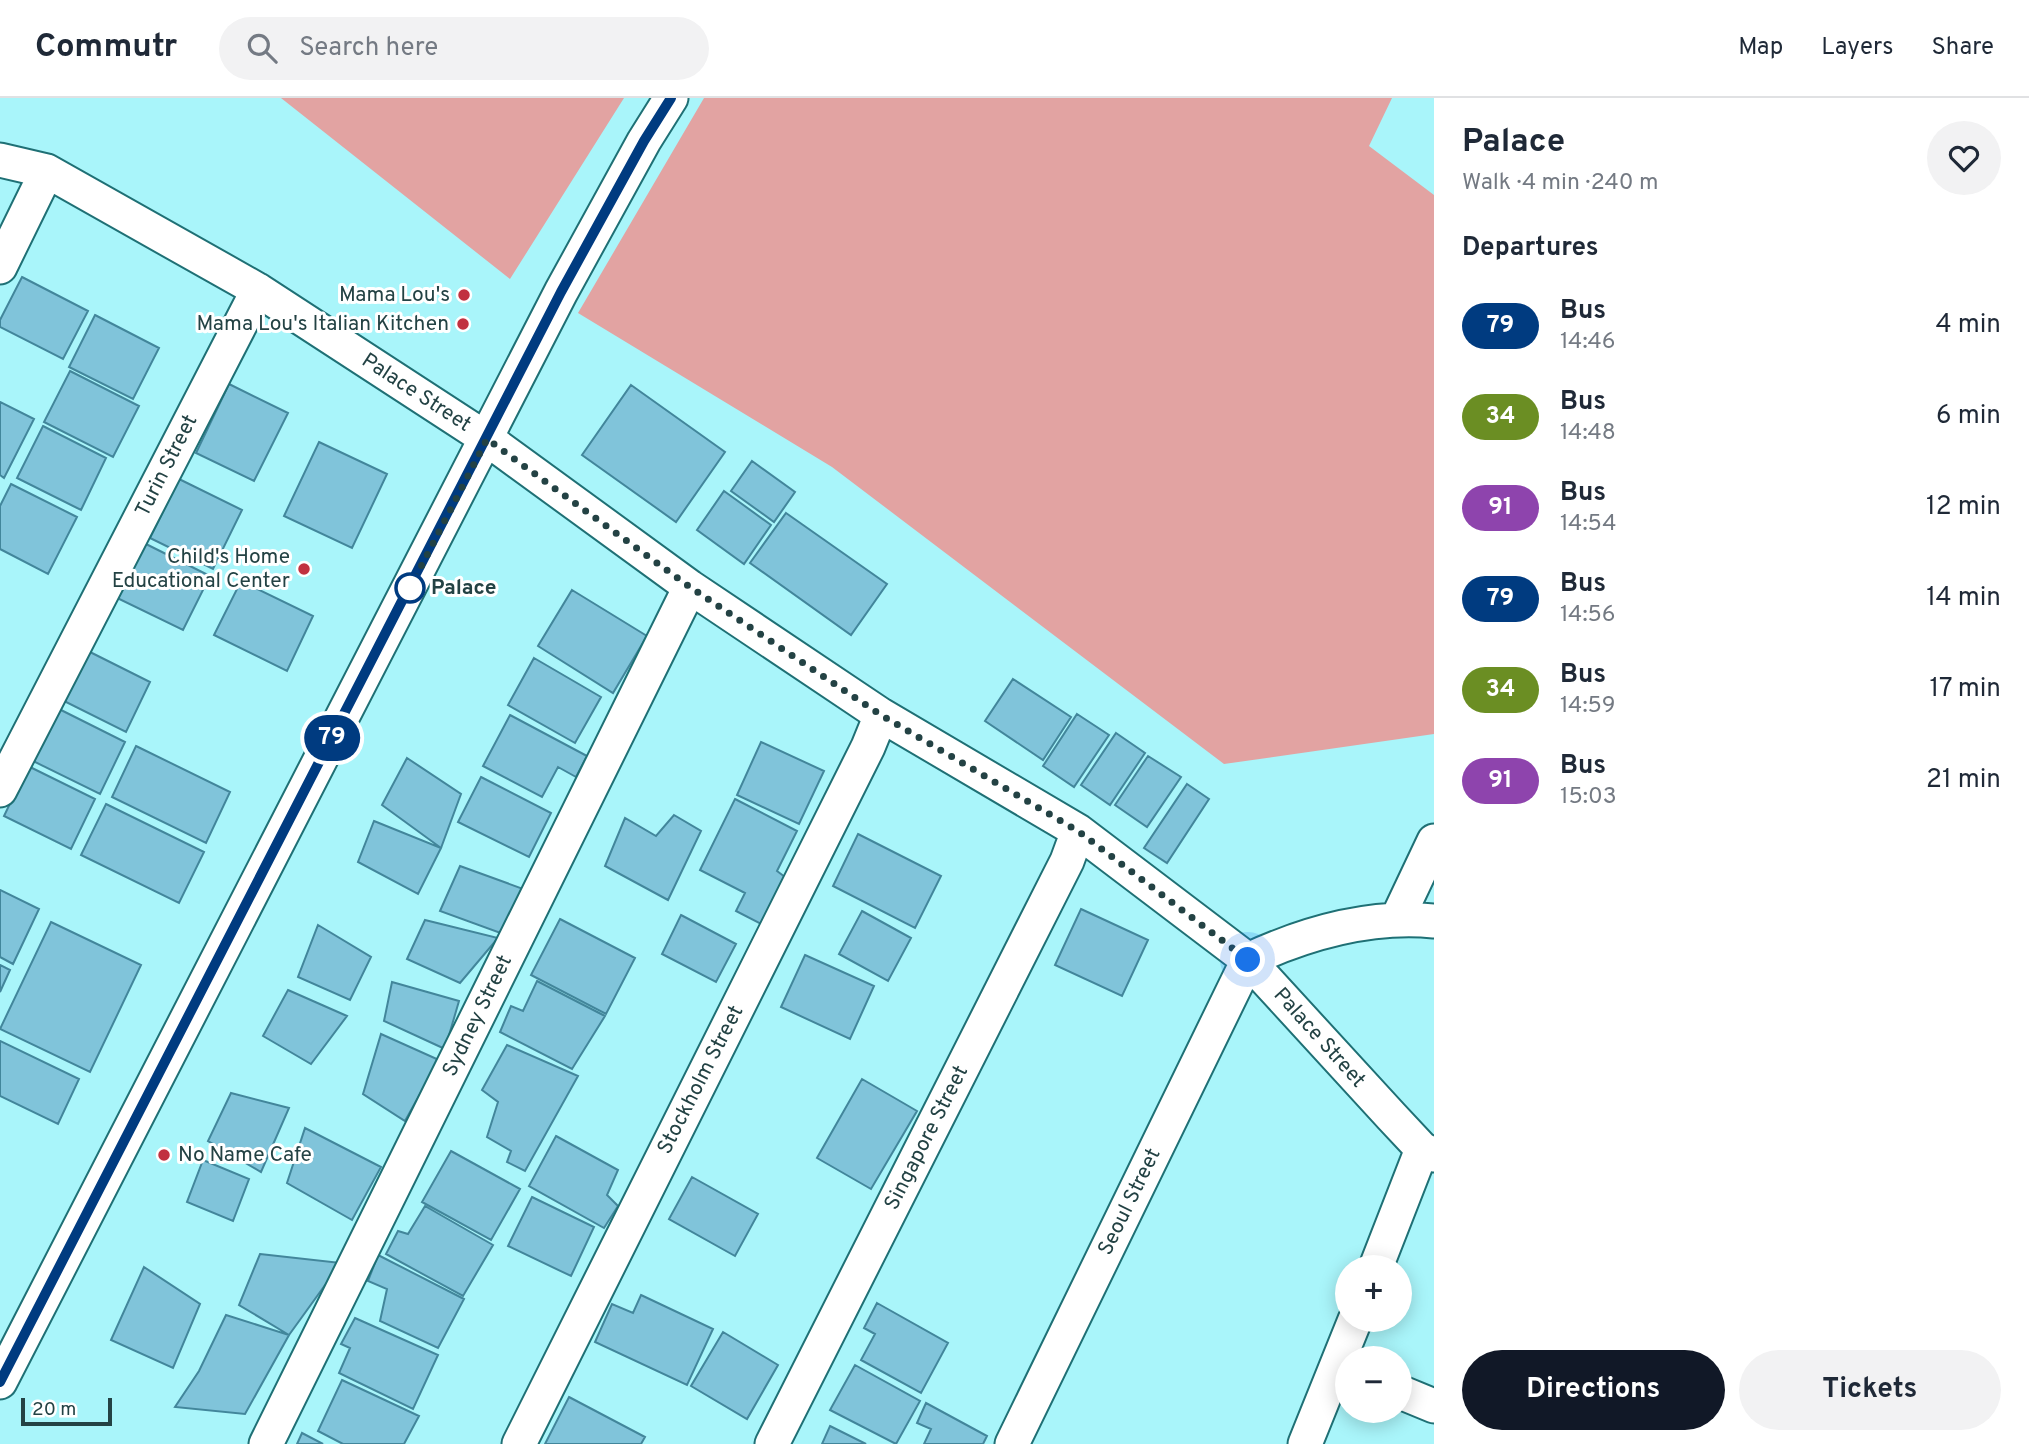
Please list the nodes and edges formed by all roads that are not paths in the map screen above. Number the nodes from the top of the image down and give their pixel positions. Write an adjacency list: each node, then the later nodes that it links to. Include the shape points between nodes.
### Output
1 (671, 98): 6 (street, via 561,292)
2 (0, 160): 3 (street, Palace Street)
3 (47, 171): 4 (street); 5 (street, Palace Street)
4 (0, 267)
5 (258, 290): 6 (street, Palace Street); 9 (street, Turin Street)
6 (487, 439): 7 (street, Palace Street); 17 (street)
7 (690, 587): 8 (street, Palace Street); 21 (street, Sydney Street)
8 (881, 715): 10 (street, Palace Street); 22 (street, Stockholm Street)
9 (0, 790)
10 (1078, 831): 14 (street, Palace Street); 23 (street, Singapore Street, via 1067,861)
11 (1434, 841): 12 (street)
12 (1398, 917): 13 (street); 14 (street, via 1297,938)
13 (1434, 921)
14 (1248, 960): 15 (street, Palace Street); 24 (street, Seoul Street)
15 (1428, 1152): 16 (street)
16 (1381, 1255)
17 (0, 1382)
18 (1335, 1382): 25 (street)
19 (1412, 1397): 20 (street)
20 (1434, 1406)
21 (266, 1444)
22 (519, 1444)
23 (772, 1444)
24 (1012, 1444)
25 (1305, 1444)

